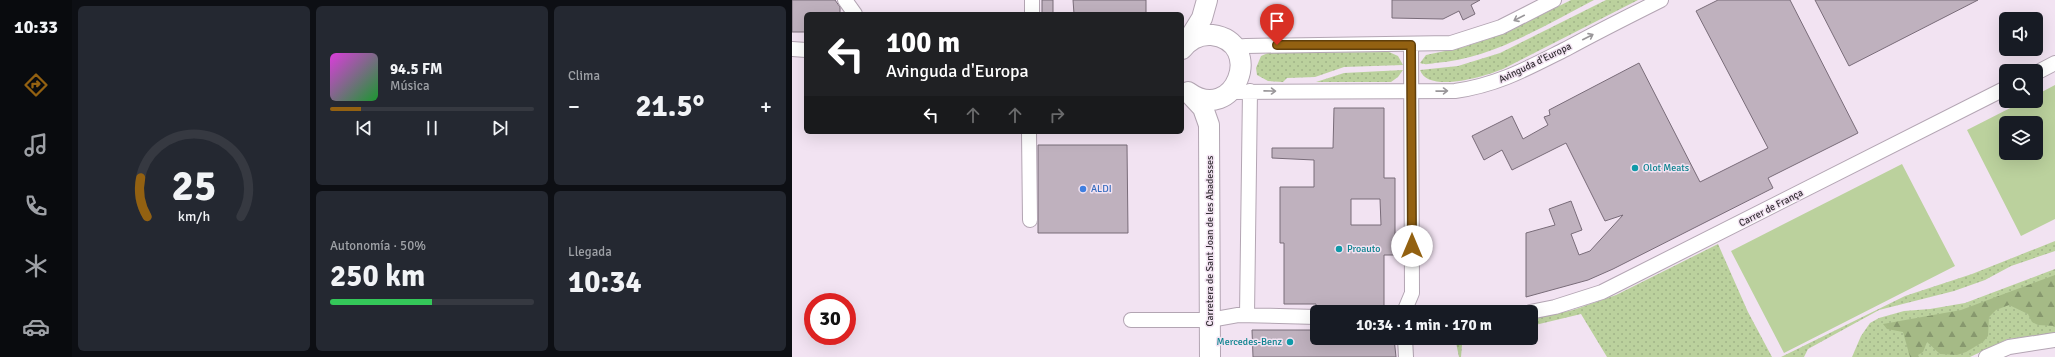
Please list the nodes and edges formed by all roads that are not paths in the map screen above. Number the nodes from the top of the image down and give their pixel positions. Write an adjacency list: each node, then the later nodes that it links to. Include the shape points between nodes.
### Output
1 (845, 0): 6 (street)
2 (1032, 0): 7 (street)
3 (1209, 0): 8 (main road, via 1216,20); 10 (main road)
4 (1554, 0): 9 (street, one-way to 9, via 1500,27 1463,40)
5 (1661, 0): 16 (street, Avinguda d'Europa, one-way to 5, via 1455,91 1489,85 1525,70)
6 (854, 12)
7 (1032, 12)
8 (1230, 44): 9 (street); 10 (main road, via 1210,35 1197,38); 18 (main road, Carretera de Sant Joan de les Abadesses, via 1241,62)
9 (1411, 45): 16 (street)
10 (1184, 46)
11 (792, 49): 12 (street)
12 (804, 50)
13 (2055, 63): 14 (street)
14 (2043, 69)
15 (1185, 90): 18 (main road, via 1202,99 1210,100); 19 (main road, Carretera de Sant Joan de les Abadesses, via 1203,108)
16 (1412, 91): 18 (street, Avinguda d'Europa, one-way to 16); 22 (street, via 1412,293)
17 (1999, 92): 23 (street, Carrer de França, via 1602,292)
18 (1235, 93): 19 (main road, Carretera de Sant Joan de les Abadesses, via 1215,110); 24 (street)
19 (1209, 125): 27 (main road, Carretera de Sant Joan de les Abadesses)
20 (1029, 134): 21 (street)
21 (1030, 220)
22 (1407, 305)
23 (1538, 310)
24 (1247, 315): 25 (street); 27 (street, via 1232,315)
25 (1310, 317)
26 (1131, 320): 27 (street)
27 (1210, 320): 31 (main road, Carretera de Sant Joan de les Abadesses)
28 (2055, 340): 30 (street)
29 (1405, 345): 32 (street)
30 (2012, 352): 33 (street)
31 (1210, 357)
32 (1406, 357)
33 (1986, 357)

